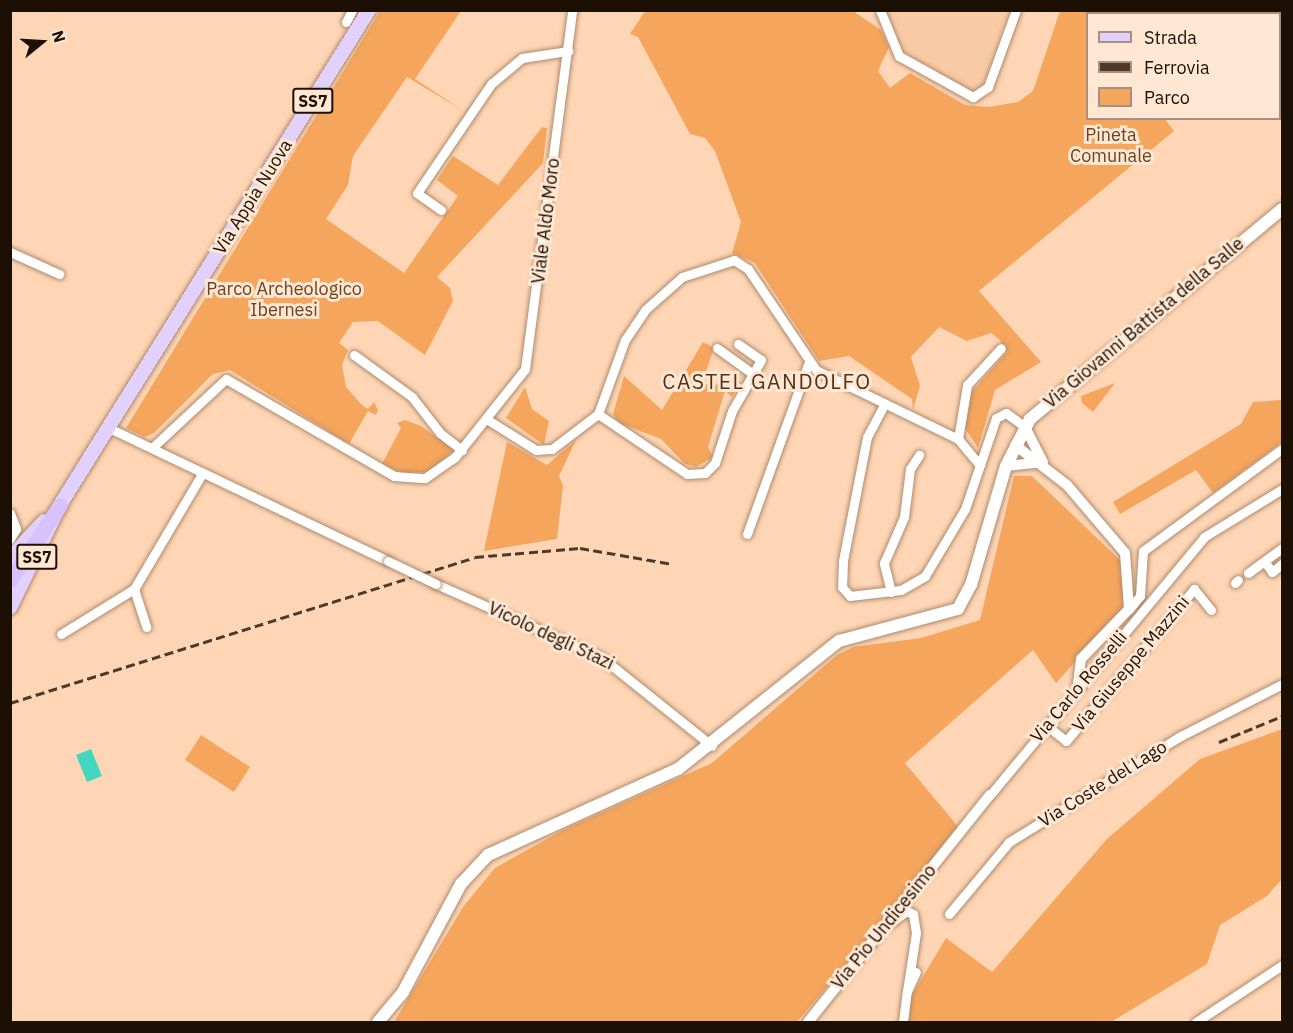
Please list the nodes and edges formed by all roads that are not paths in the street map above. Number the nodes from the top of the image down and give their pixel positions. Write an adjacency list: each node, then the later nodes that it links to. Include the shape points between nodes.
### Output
1 (352, 10): 6 (street)
2 (369, 10): 21 (main road, Via Appia Nuova / SS7)
3 (572, 10): 7 (street, Viale Aldo Moro)
4 (880, 10): 5 (street, via 899,56 973,97 986,90)
5 (1016, 10)
6 (346, 22)
7 (568, 51): 9 (street, via 522,58 490,84 417,193); 20 (street, Viale Aldo Moro, via 528,360 516,387)
8 (1282, 209): 22 (main road, Via Giovanni Battista della Salle, via 1063,388)
9 (441, 210)
10 (10, 252): 11 (street)
11 (59, 274)
12 (738, 344): 17 (street, via 761,360)
13 (717, 348): 17 (street)
14 (1001, 348): 23 (street, via 967,386)
15 (354, 355): 27 (street, via 412,397 440,433)
16 (810, 362): 18 (street); 19 (street, via 739,261 724,261 682,277 646,309 625,340); 36 (street)
17 (753, 374): 19 (street, via 732,411 715,463 696,475 613,429)
18 (884, 405): 23 (street); 45 (street, via 865,444 841,582 850,596)
19 (598, 414): 20 (street, via 544,452)
20 (488, 420): 27 (street, Viale Aldo Moro)
21 (107, 427): 25 (street); 34 (main road, Via Appia Nuova / SS7)
22 (1025, 427): 24 (main road, Via Giovanni Battista della Salle); 29 (street); 30 (street, via 1006,413 998,415)
23 (958, 439): 30 (street)
24 (1015, 445): 29 (street); 31 (main road, Via Giovanni Battista della Salle)
25 (153, 447): 27 (street, Viale Aldo Moro, via 226,379 366,463 403,479 434,474); 32 (street)
26 (1282, 449): 47 (street, via 1143,551 1140,596)
27 (462, 450)
28 (919, 455): 45 (street, via 910,469 904,517 884,563)
29 (1044, 462): 31 (street); 47 (street, via 1125,553)
30 (980, 465): 45 (street, via 940,558 918,581)
31 (1006, 466): 54 (main road, Via Giovanni Battista della Salle, via 971,585 958,609 834,644 792,673)
32 (202, 474): 44 (street); 54 (street, Vicolo degli Stazi, bridge, via 608,661)
33 (1282, 489): 52 (street, Via Carlo Rosselli, via 1206,536)
34 (60, 505): 39 (main road, Via Appia Nuova / SS7); 43 (highway); 46 (main road, Via Appia Nuova / SS7)
35 (10, 513): 37 (street, via 16,529)
36 (747, 534)
37 (10, 539)
38 (1282, 548): 40 (street)
39 (10, 558)
40 (1265, 562): 41 (street, via 1272,572); 42 (street)
41 (1282, 564)
42 (1248, 573)
43 (10, 580)
44 (134, 589): 49 (street); 50 (street)
45 (891, 592)
46 (10, 608)
47 (1129, 609): 52 (street, via 1081,659)
48 (1211, 610): 53 (street, Via Giuseppe Mazzini, via 1194,589 1066,741)
49 (146, 627)
50 (61, 634)
51 (1282, 684): 56 (street, Via Coste del Lago, via 1179,737 1009,842)
52 (1077, 690): 53 (street, Via Carlo Rosselli)
53 (1047, 726): 55 (street, Via Carlo Rosselli)
54 (712, 747): 61 (main road, Via Giovanni Battista della Salle, via 657,780 488,855 461,884 403,992)
55 (990, 795): 57 (street, Via Pio Undicesimo)
56 (949, 914)
57 (886, 926): 60 (street, via 908,911 914,918); 62 (street, Via Pio Undicesimo)
58 (1282, 965): 64 (street)
59 (916, 972): 60 (street)
60 (906, 991): 63 (street)
61 (378, 1023)
62 (808, 1023)
63 (903, 1023)
64 (1196, 1023)

